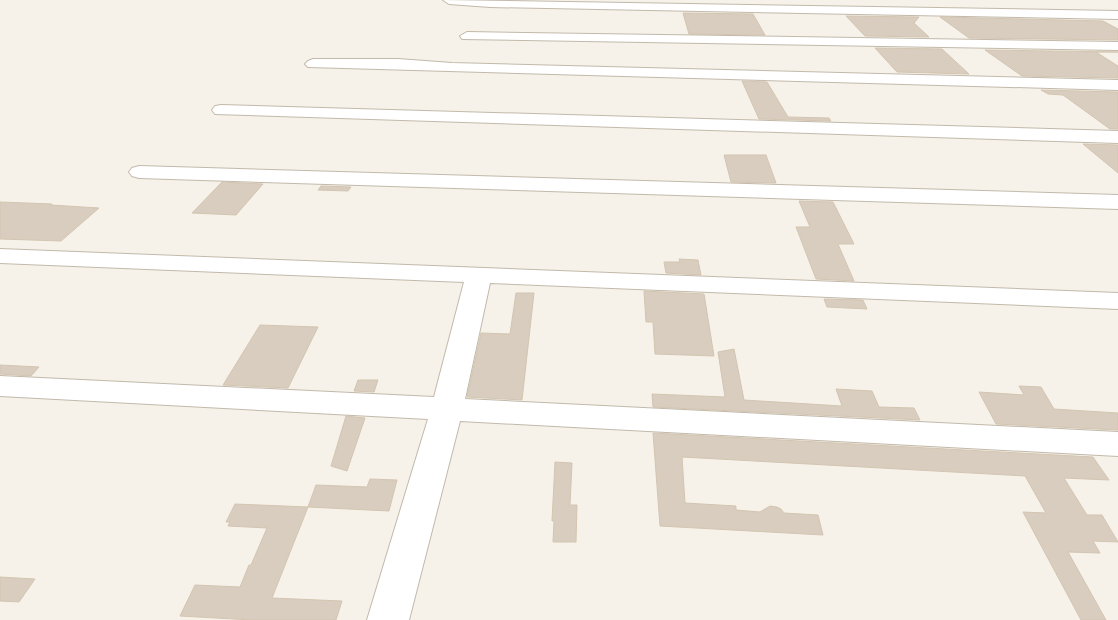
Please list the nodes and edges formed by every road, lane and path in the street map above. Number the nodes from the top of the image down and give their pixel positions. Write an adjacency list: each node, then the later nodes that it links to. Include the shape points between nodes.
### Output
1 (449, 0): 2 (street)
2 (1118, 15)
3 (467, 36): 4 (street)
4 (1118, 46)
5 (313, 64): 6 (street)
6 (1118, 85)
7 (221, 110): 8 (street)
8 (1118, 137)
9 (138, 172): 10 (street)
10 (1118, 202)
11 (0, 256): 12 (street)
12 (479, 275): 13 (street); 15 (street)
13 (1118, 301)
14 (0, 386): 15 (street)
15 (447, 409): 16 (street); 17 (street)
16 (1118, 444)
17 (388, 620)

